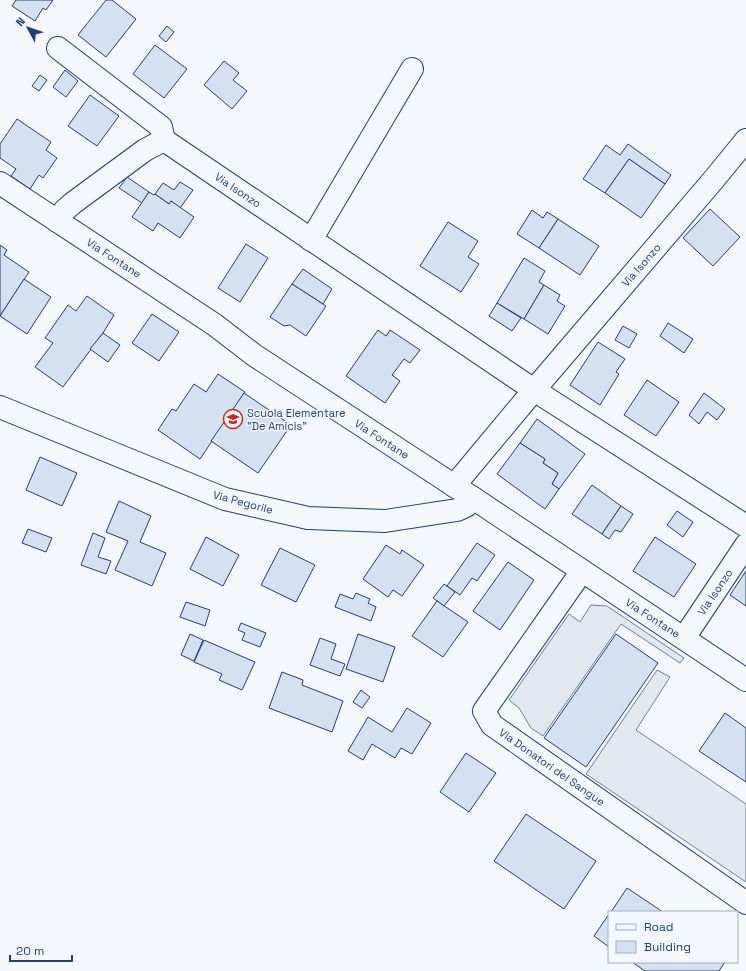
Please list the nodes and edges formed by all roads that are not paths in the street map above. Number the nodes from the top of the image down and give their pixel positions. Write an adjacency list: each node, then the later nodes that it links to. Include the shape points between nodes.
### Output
1 (58, 48): 3 (street, via 161,127)
2 (412, 69): 7 (street)
3 (164, 140): 6 (street, via 145,150 73,203); 7 (street, Via Isonzo)
4 (746, 140): 8 (street, Via Isonzo)
5 (0, 183): 6 (street, Via Fontane)
6 (57, 221): 10 (street, Via Fontane, via 215,325 254,355)
7 (312, 240): 8 (street, Via Isonzo)
8 (534, 390): 10 (street, Via Isonzo); 12 (street, Via Isonzo)
9 (0, 407): 11 (street, Via Pegorile, via 225,499 308,518 385,521 458,510)
10 (454, 486): 11 (street, Via Fontane)
11 (473, 498): 14 (street, Via Fontane)
12 (746, 526)
13 (746, 545): 15 (street, Via Isonzo)
14 (582, 571): 15 (street, Via Fontane); 17 (street, Via Donatori del Sangue, via 484,711 492,725)
15 (684, 638): 16 (street, Via Fontane)
16 (746, 680)
17 (746, 903)

